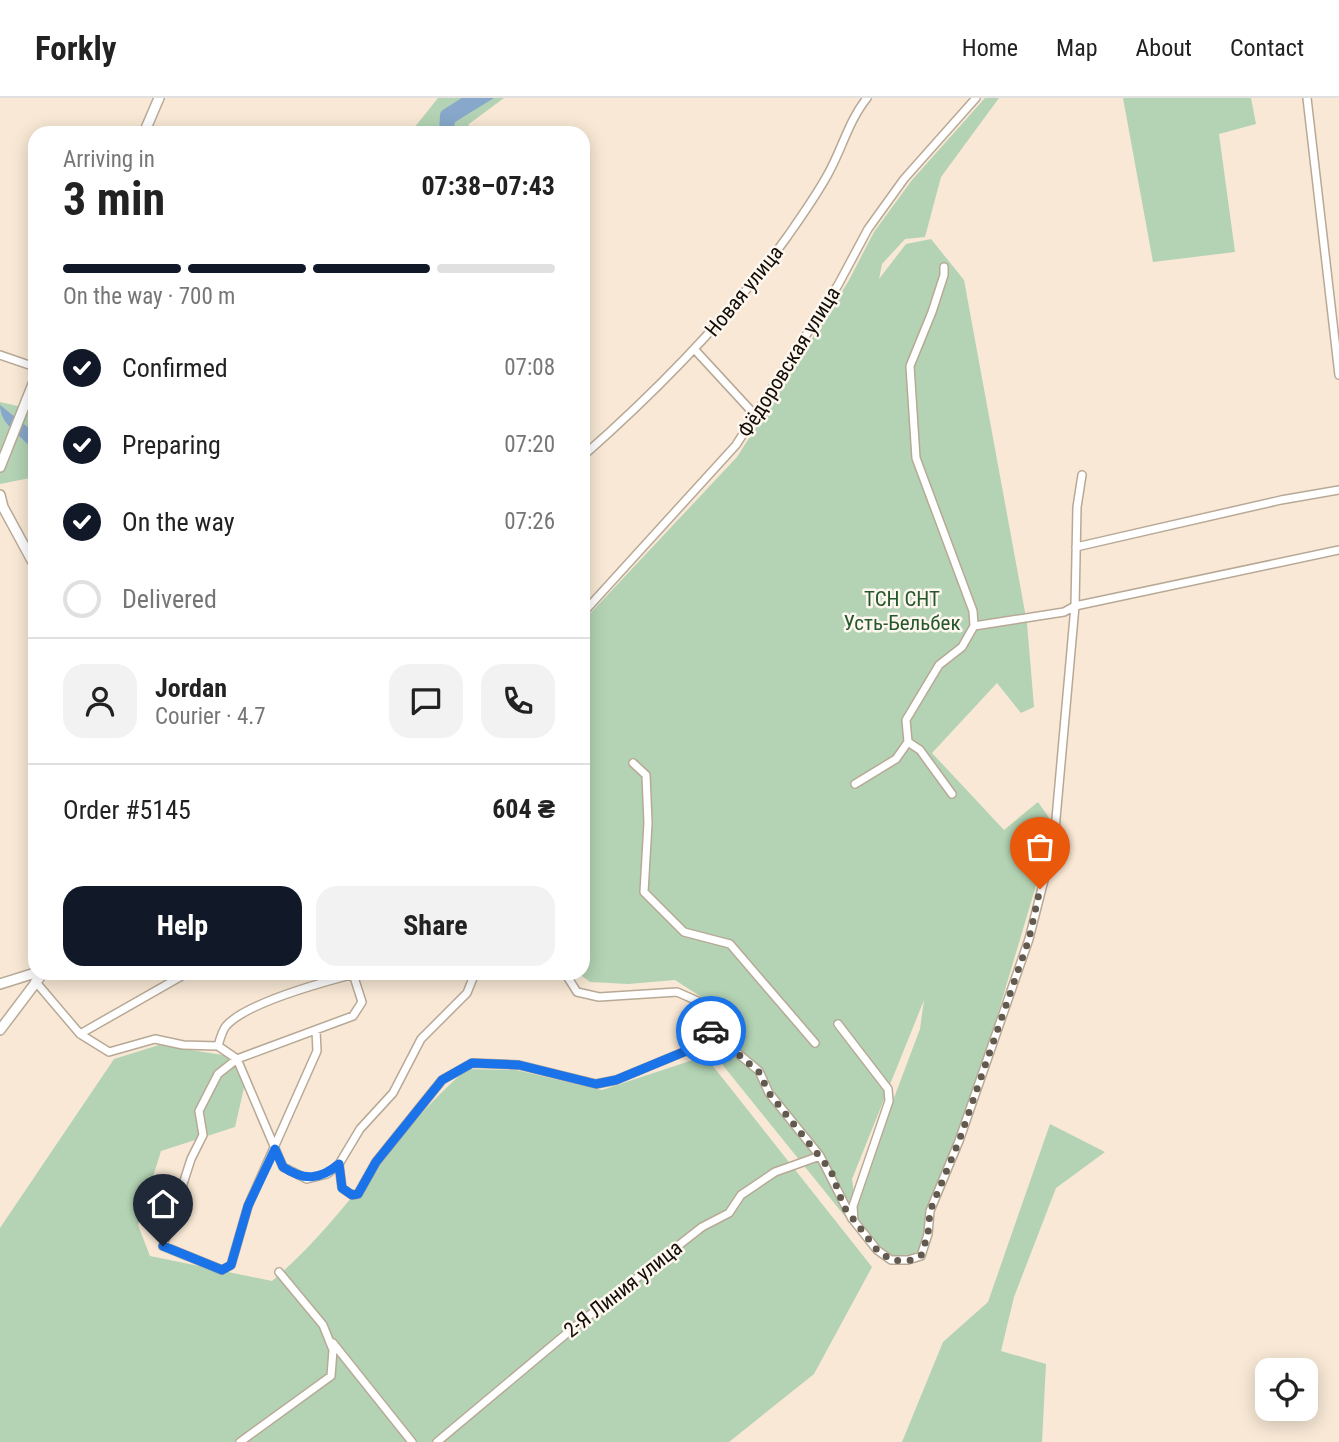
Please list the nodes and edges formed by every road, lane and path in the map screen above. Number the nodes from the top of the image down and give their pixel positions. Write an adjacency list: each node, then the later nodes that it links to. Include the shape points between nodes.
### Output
1 (159, 98): 5 (main road)
2 (867, 98): 7 (street, Новая улица, via 828,174 787,237)
3 (976, 98): 12 (street, Фёдоровская улица, via 904,179 868,229)
4 (1307, 98): 10 (street)
5 (147, 126)
6 (944, 267): 23 (street, via 910,366 916,458 974,611)
7 (696, 351): 12 (street); 13 (street, Новая улица)
8 (0, 355): 9 (street)
9 (28, 365)
10 (1339, 375)
11 (28, 394): 14 (main road)
12 (755, 415): 21 (street, Фёдоровская улица, via 736,445)
13 (590, 450)
14 (0, 467)
15 (1082, 475): 18 (street)
16 (1339, 490): 18 (street)
17 (0, 495): 20 (main road)
18 (1076, 547): 22 (street)
19 (1339, 550): 22 (street)
20 (28, 553)
21 (590, 605)
22 (1075, 606): 23 (street, via 1064,612); 48 (street, via 1054,841 1029,939 959,1141 938,1188 921,1256 891,1260)
23 (974, 626): 24 (street, via 962,647 939,666 906,720)
24 (908, 742): 26 (street, via 896,759); 27 (street, via 920,750)
25 (633, 764): 42 (street, via 646,775 644,892 684,932 730,944)
26 (855, 784)
27 (952, 794)
28 (28, 978): 36 (main road)
29 (33, 980): 38 (main road)
30 (37, 980): 41 (street)
31 (175, 980): 41 (street)
32 (335, 980): 43 (street, via 242,1015 227,1025)
33 (356, 980): 39 (street, via 362,1002 353,1016)
34 (472, 980): 47 (street, via 467,993 421,1039 393,1093 360,1129)
35 (569, 980): 40 (street, via 577,992 599,997 677,992 702,1003)
36 (0, 984)
37 (838, 1024): 48 (street, via 888,1089 889,1101 853,1206)
38 (0, 1030)
39 (316, 1030): 44 (street); 45 (street, via 317,1051)
40 (711, 1031): 46 (street, via 759,1072 769,1093); 47 (street, via 705,1048 596,1084 519,1065 472,1063 442,1080 376,1162 358,1194 342,1188)
41 (80, 1034): 43 (street, via 109,1052 155,1039)
42 (815, 1043)
43 (218, 1046): 44 (street)
44 (237, 1059): 45 (street); 45 (street, via 218,1074 199,1111 203,1135 163,1246 211,1267 222,1270 231,1265 248,1206)
45 (275, 1149): 47 (street, via 283,1167 307,1179 327,1174)
46 (820, 1156): 48 (street); 53 (street, 2-Я Линия улица, via 775,1172 741,1195 729,1213 702,1227 593,1312)
47 (339, 1164)
48 (854, 1221)
49 (279, 1272): 50 (street, via 314,1311)
50 (331, 1340): 51 (street, via 331,1376); 52 (street)
51 (240, 1442)
52 (412, 1442)
53 (437, 1442)

